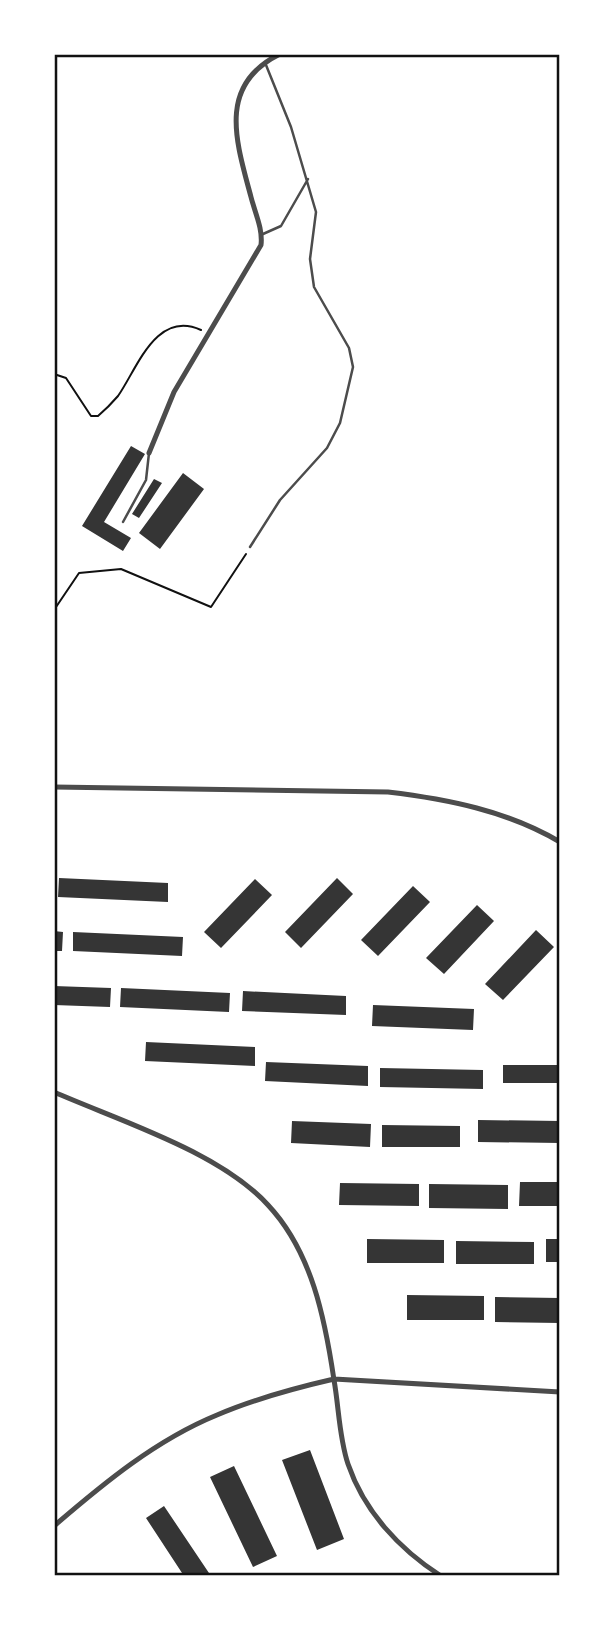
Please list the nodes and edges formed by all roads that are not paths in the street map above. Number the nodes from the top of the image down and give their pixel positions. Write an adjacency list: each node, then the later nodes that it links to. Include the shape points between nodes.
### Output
1 (280, 54): 2 (street)
2 (265, 61): 3 (lane); 4 (street, via 245,81 235,118)
3 (308, 179): 4 (lane, via 281,226); 7 (lane, via 316,212 310,259 314,287 349,348 353,367 340,423 327,448 280,500)
4 (261, 235): 5 (street, via 257,254 174,392)
5 (149, 453): 6 (lane, via 146,480)
6 (123, 522)
7 (250, 547)
8 (54, 787): 9 (street, via 388,792 444,798 502,816)
9 (560, 842)
10 (54, 1093): 11 (street, via 214,1162 268,1204 289,1232 316,1291)
11 (334, 1379): 12 (street); 13 (street, via 205,1421 158,1445); 14 (street, via 341,1437 357,1485 401,1546)
12 (560, 1392)
13 (54, 1526)
14 (441, 1576)

